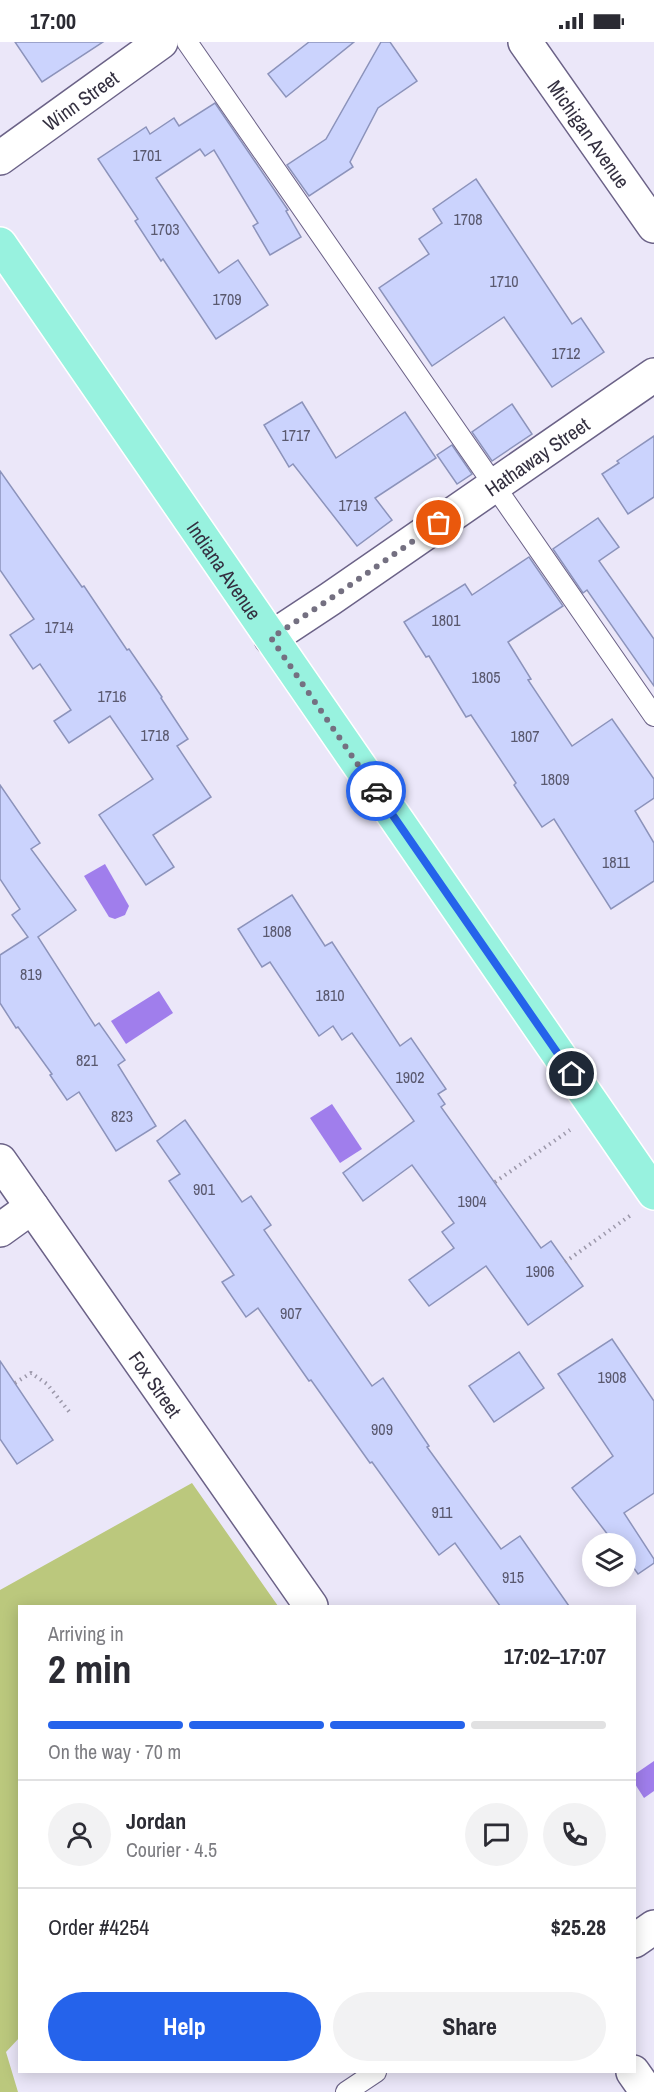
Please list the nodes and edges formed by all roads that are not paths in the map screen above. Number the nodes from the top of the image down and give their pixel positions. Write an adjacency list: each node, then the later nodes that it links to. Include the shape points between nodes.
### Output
1 (161, 42): 4 (street, Winn Street)
2 (187, 42): 8 (lane)
3 (525, 42): 5 (street, Michigan Avenue)
4 (0, 158)
5 (654, 226)
6 (0, 244): 9 (main road, Indiana Avenue)
7 (654, 375): 8 (street, Hathaway Street)
8 (494, 484): 9 (street, Hathaway Street); 10 (lane)
9 (271, 638): 12 (main road, Indiana Avenue)
10 (654, 716)
11 (0, 1161): 13 (street, Fox Street)
12 (645, 1202)
13 (32, 1207): 14 (street); 15 (street, Fox Street)
14 (0, 1230)
15 (310, 1605)
16 (654, 1927): 17 (street)
17 (636, 1940)
18 (374, 2073): 20 (lane)
19 (634, 2073): 21 (street)
20 (346, 2092)
21 (647, 2092)

